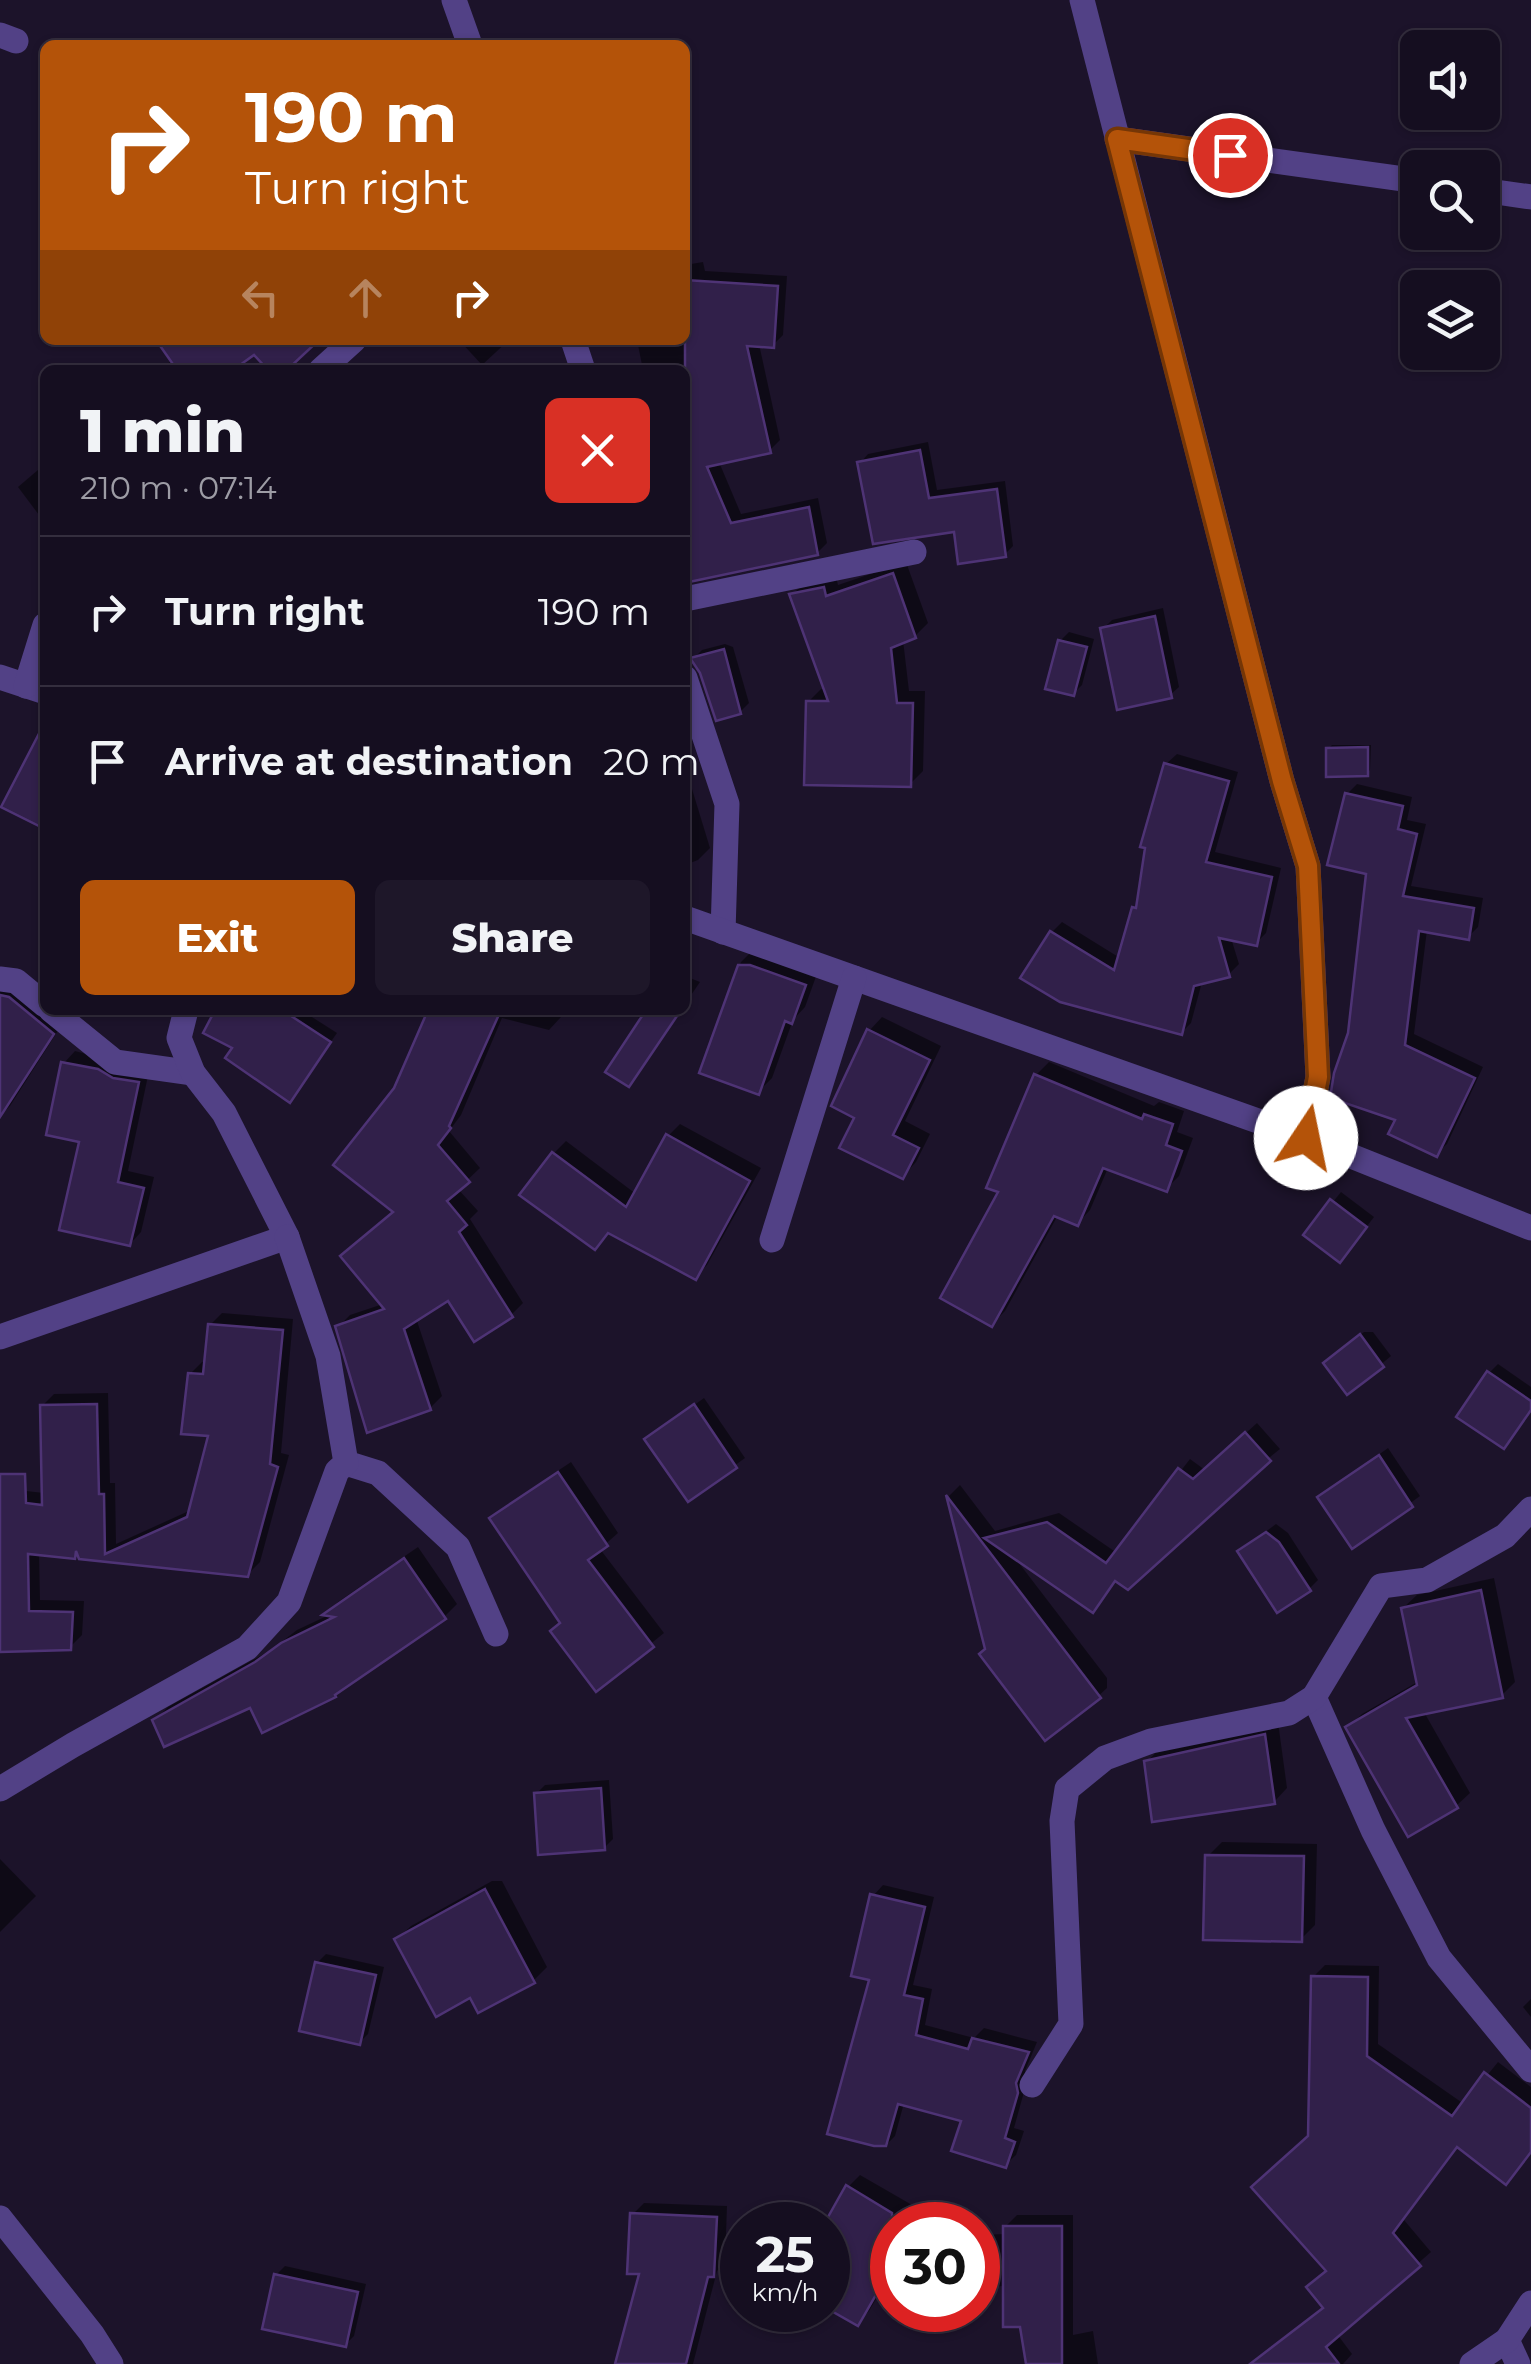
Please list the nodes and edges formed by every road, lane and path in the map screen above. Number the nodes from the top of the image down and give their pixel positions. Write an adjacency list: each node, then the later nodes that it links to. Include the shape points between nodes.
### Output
1 (454, 0): 3 (street)
2 (1082, 0): 4 (street)
3 (468, 40)
4 (1117, 139): 5 (street); 24 (street, via 1308,866 1318,1077)
5 (1400, 178)
6 (1500, 193): 7 (street)
7 (1531, 197)
8 (348, 345): 9 (street)
9 (326, 365)
10 (914, 552): 11 (street)
11 (690, 598)
12 (40, 657): 14 (street)
13 (0, 677): 14 (street)
14 (35, 689)
15 (690, 693): 17 (street, via 727,804)
16 (690, 920): 17 (street)
17 (723, 932): 18 (street)
18 (854, 978): 24 (street); 27 (street)
19 (0, 979): 20 (street, via 16,980)
20 (40, 1001)
21 (58, 1015): 23 (street, via 114,1062)
22 (185, 1015): 23 (street, via 179,1038)
23 (192, 1072): 26 (street, via 224,1113)
24 (1306, 1138): 25 (street)
25 (1531, 1228)
26 (287, 1237): 28 (street); 29 (street, via 328,1356)
27 (772, 1240)
28 (0, 1337)
29 (346, 1463): 31 (street, via 378,1473 458,1547); 33 (street, via 337,1471 290,1602 248,1648)
30 (1531, 1509): 32 (street, via 1504,1536 1426,1580 1381,1586)
31 (496, 1634)
32 (1314, 1696): 34 (street, via 1438,1958); 35 (street, via 1289,1713 1151,1741 1106,1758 1066,1788 1071,2024)
33 (0, 1789)
34 (1531, 2070)
35 (1032, 2085)
36 (0, 2218): 39 (street)
37 (1531, 2304): 38 (street)
38 (1513, 2352): 40 (street)
39 (111, 2364)
40 (1472, 2364)

